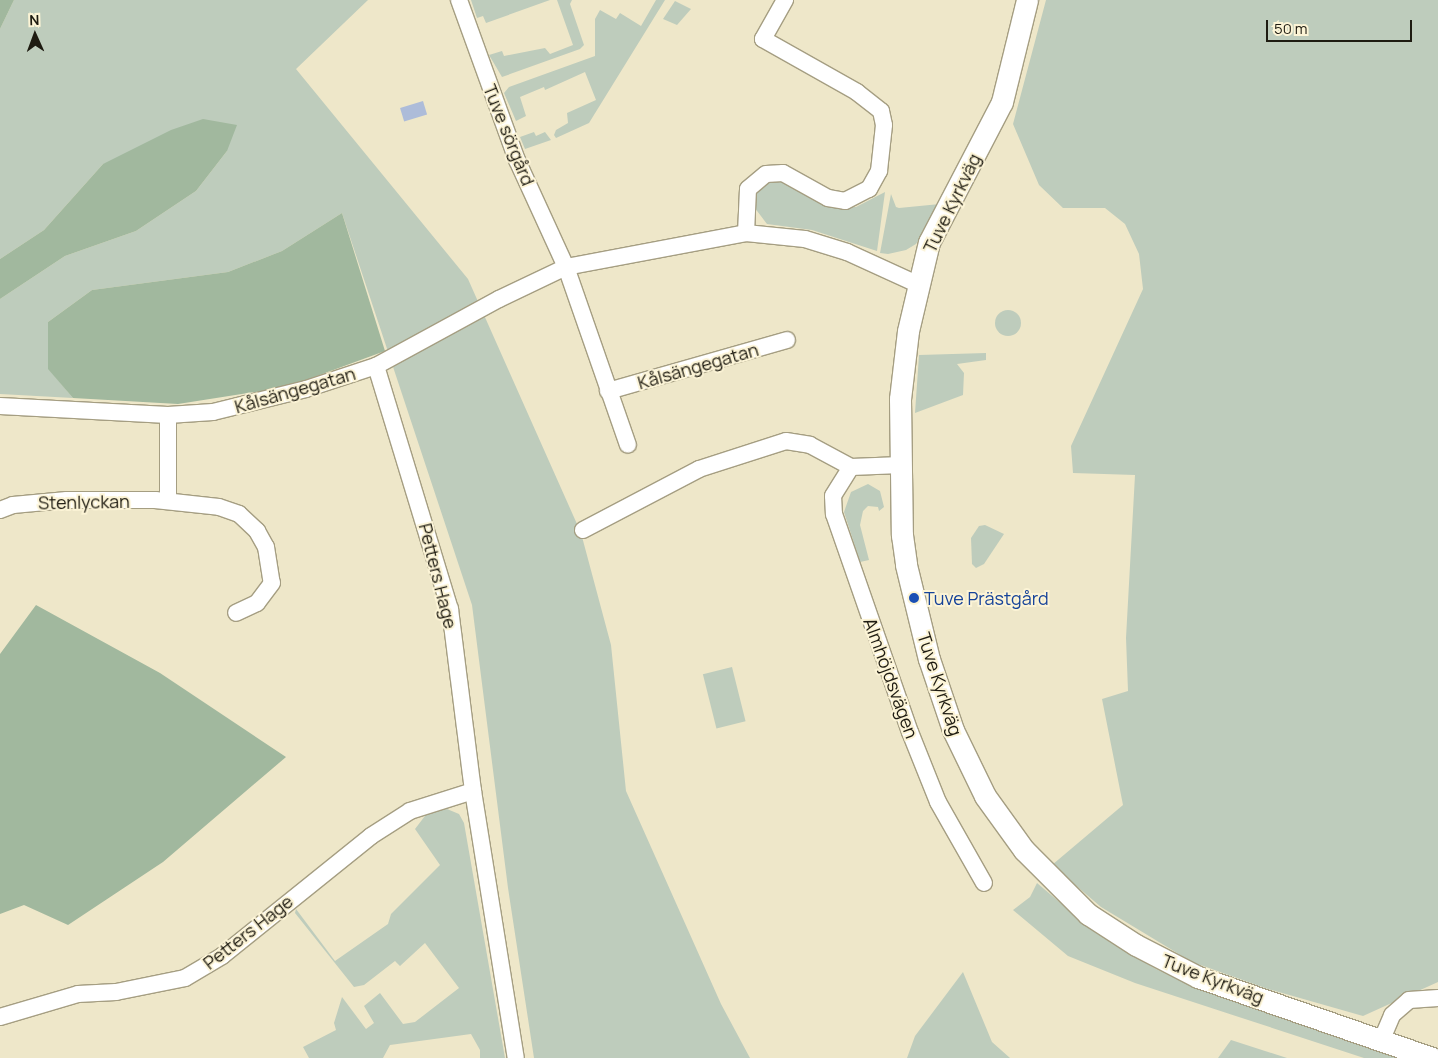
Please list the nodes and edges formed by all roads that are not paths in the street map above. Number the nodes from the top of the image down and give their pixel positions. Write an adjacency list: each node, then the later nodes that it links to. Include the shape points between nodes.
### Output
1 (459, 0): 5 (street, Tuve sörgård, via 517,160)
2 (785, 0): 4 (street, via 763,39 857,92 880,111 884,125 879,171 869,189 845,201 828,198 783,173 766,174 748,189)
3 (1027, 0): 6 (street, Tuve Kyrkväg, via 1002,102 929,242)
4 (746, 233): 5 (street, Kålsängegatan); 6 (street, Kålsängegatan, via 805,239 847,252)
5 (566, 268): 8 (street, Kålsängegatan, via 499,299); 9 (street)
6 (917, 284): 13 (street, Tuve Kyrkväg, via 900,399)
7 (787, 340): 9 (street, Kålsängegatan)
8 (376, 366): 11 (street, Kålsängegatan, via 306,389 213,412); 19 (street, Petters Hage, via 450,609)
9 (608, 390): 12 (street)
10 (0, 406): 11 (street, Kålsängegatan)
11 (168, 415): 15 (street)
12 (628, 446)
13 (901, 464): 14 (street); 23 (street, Tuve Kyrkväg, via 906,564 932,668 953,730 985,796 1024,850 1088,914 1165,961 1198,977)
14 (851, 467): 17 (street, via 810,445 786,441 699,469); 20 (street, Almhöjdsvägen, via 833,496 834,514 910,732 938,802)
15 (168, 501): 16 (street, Stenlyckan, via 67,500 13,505); 18 (street, Stenlyckan, via 219,507 239,514 266,547 272,583 257,604)
16 (0, 510)
17 (583, 530)
18 (236, 613)
19 (473, 791): 22 (street, Petters Hage, via 410,811 371,836 222,956 185,978 116,992 78,994); 24 (street, Petters Hage)
20 (984, 884)
21 (1438, 998): 23 (street, via 1409,1000 1392,1015)
22 (0, 1017)
23 (1382, 1039): 25 (street, Tuve Kyrkväg)
24 (516, 1058)
25 (1432, 1058)

